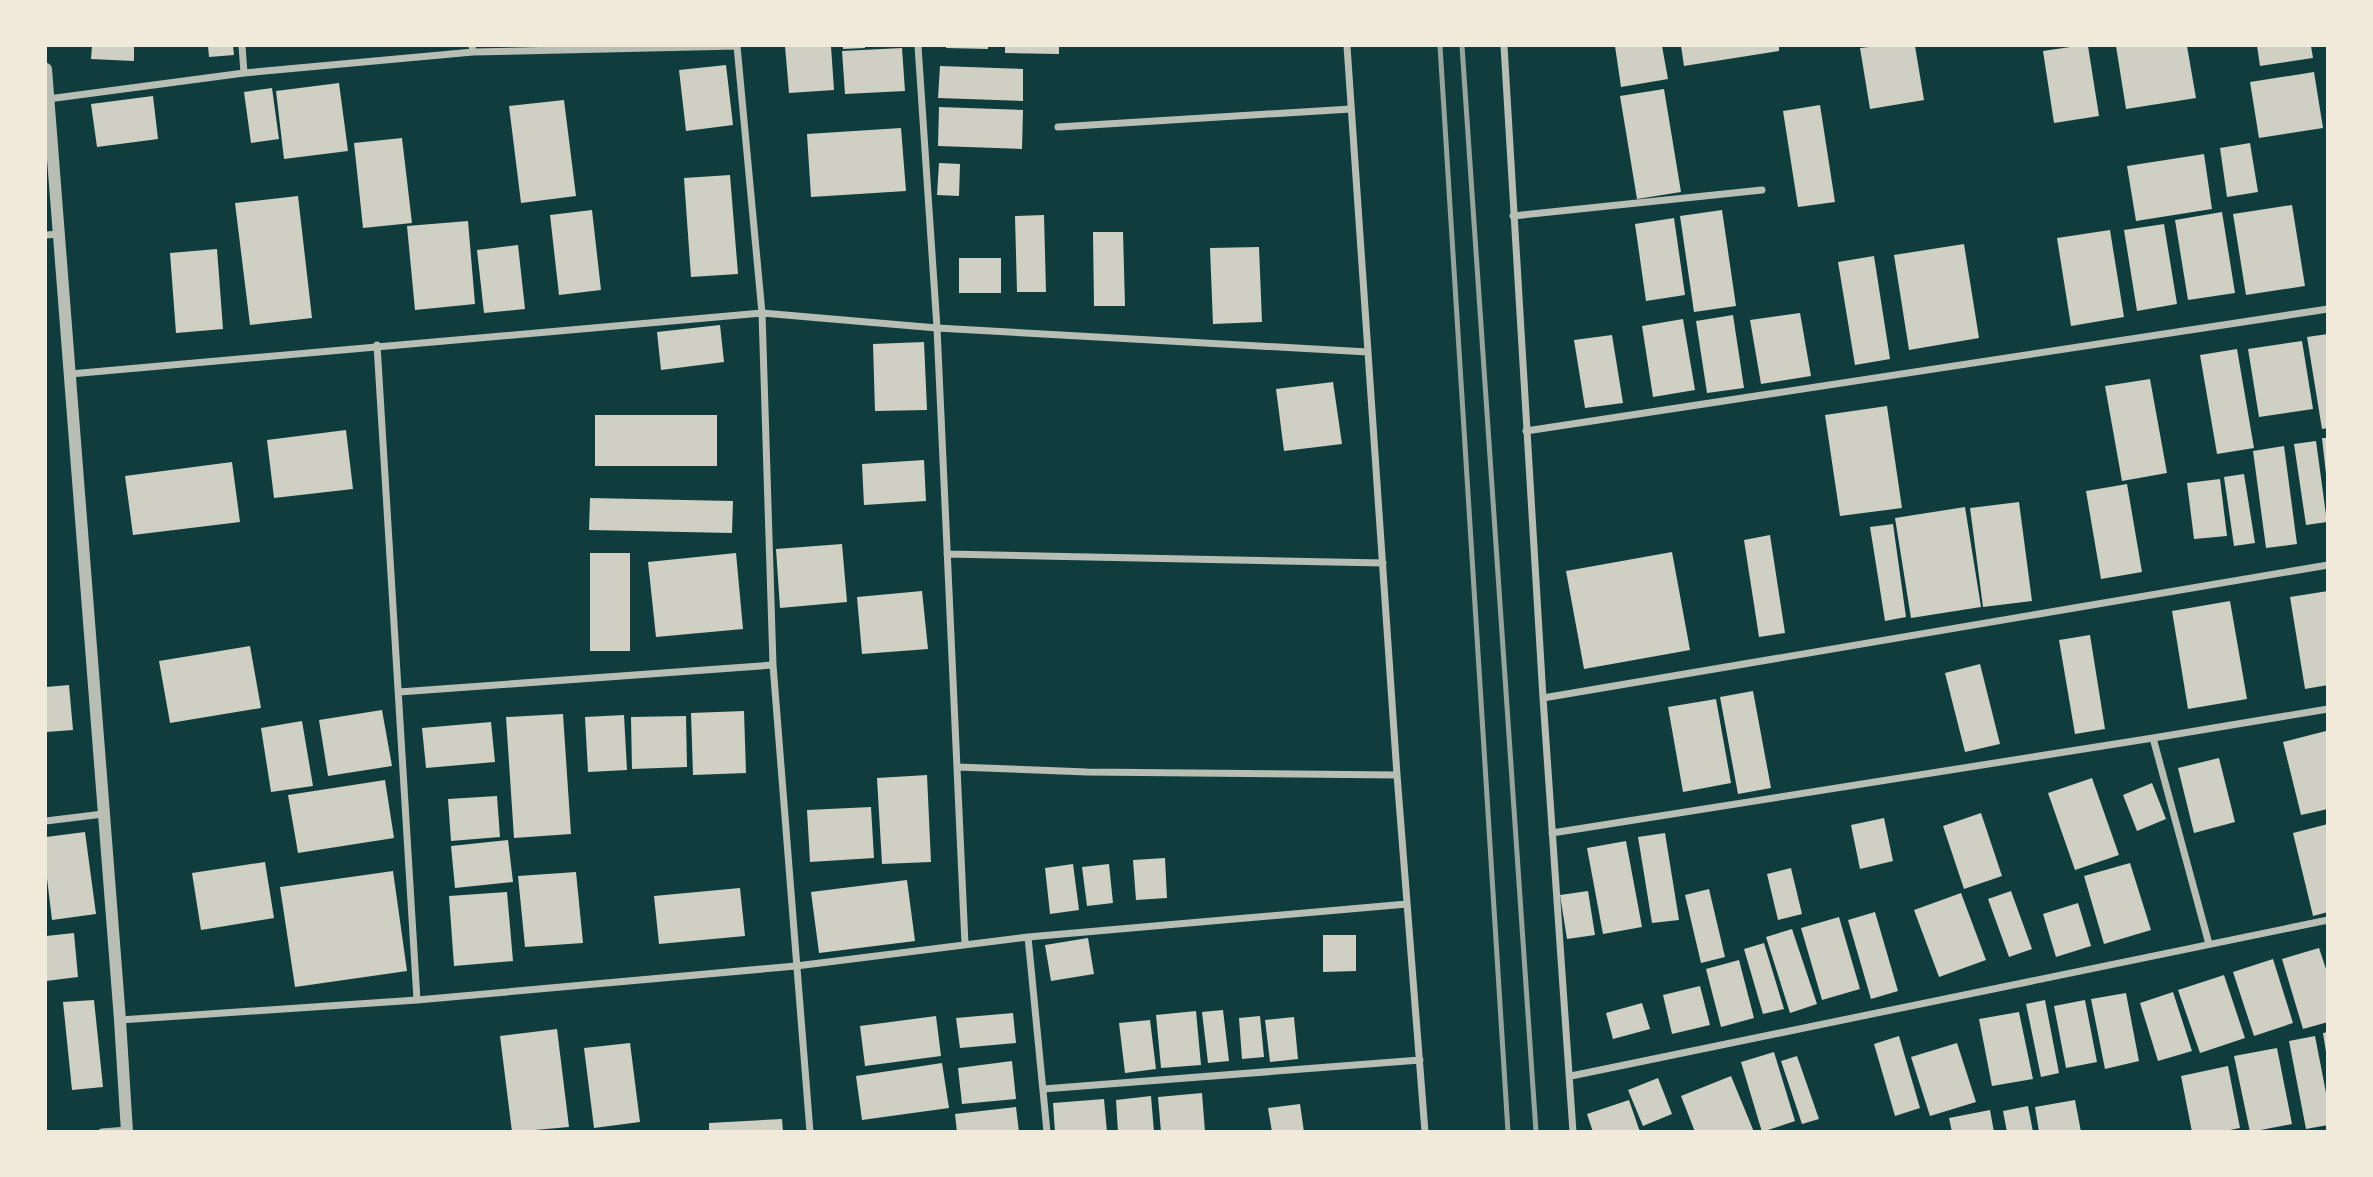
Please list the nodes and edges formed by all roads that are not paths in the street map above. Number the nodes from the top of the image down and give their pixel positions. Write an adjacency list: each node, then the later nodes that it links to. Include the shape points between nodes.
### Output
1 (242, 46): 8 (street)
2 (737, 46): 6 (street); 16 (street)
3 (918, 46): 17 (street)
4 (1347, 46): 10 (street)
5 (1504, 46): 13 (street)
6 (473, 49): 8 (street)
7 (46, 69): 9 (street)
8 (244, 73): 9 (street)
9 (48, 99): 14 (street)
10 (1352, 109): 11 (street); 19 (street)
11 (1058, 127)
12 (1762, 190): 13 (street)
13 (1513, 216): 21 (street)
14 (52, 234): 20 (street)
15 (2328, 309): 21 (street)
16 (762, 313): 17 (street); 18 (street); 25 (street)
17 (937, 328): 19 (street); 22 (street)
18 (377, 345): 20 (street); 26 (street)
19 (1368, 352): 23 (street)
20 (70, 374): 32 (street)
21 (1526, 431): 27 (street)
22 (947, 554): 23 (street); 30 (street)
23 (1383, 563): 31 (street)
24 (2328, 565): 27 (street)
25 (773, 665): 26 (street); 40 (street)
26 (399, 692): 41 (street)
27 (1543, 698): 34 (street)
28 (2328, 709): 29 (street)
29 (2153, 738): 34 (street); 39 (street)
30 (957, 767): 31 (street); 38 (street)
31 (1397, 775): 35 (street)
32 (103, 814): 33 (street); 42 (street)
33 (46, 821)
34 (1552, 833): 44 (street)
35 (1407, 904): 37 (street); 43 (street)
36 (2328, 920): 39 (street)
37 (1028, 937): 38 (street); 45 (street)
38 (965, 944): 40 (street)
39 (2209, 944): 44 (street)
40 (796, 966): 41 (street); 48 (street)
41 (417, 1000): 42 (street)
42 (120, 1020): 46 (street)
43 (1420, 1060): 45 (street); 50 (street)
44 (1571, 1076): 51 (street)
45 (1043, 1089): 49 (street)
46 (127, 1130): 47 (street)
47 (102, 1132)
48 (810, 1132)
49 (1047, 1132)
50 (1425, 1132)
51 (1573, 1132)

